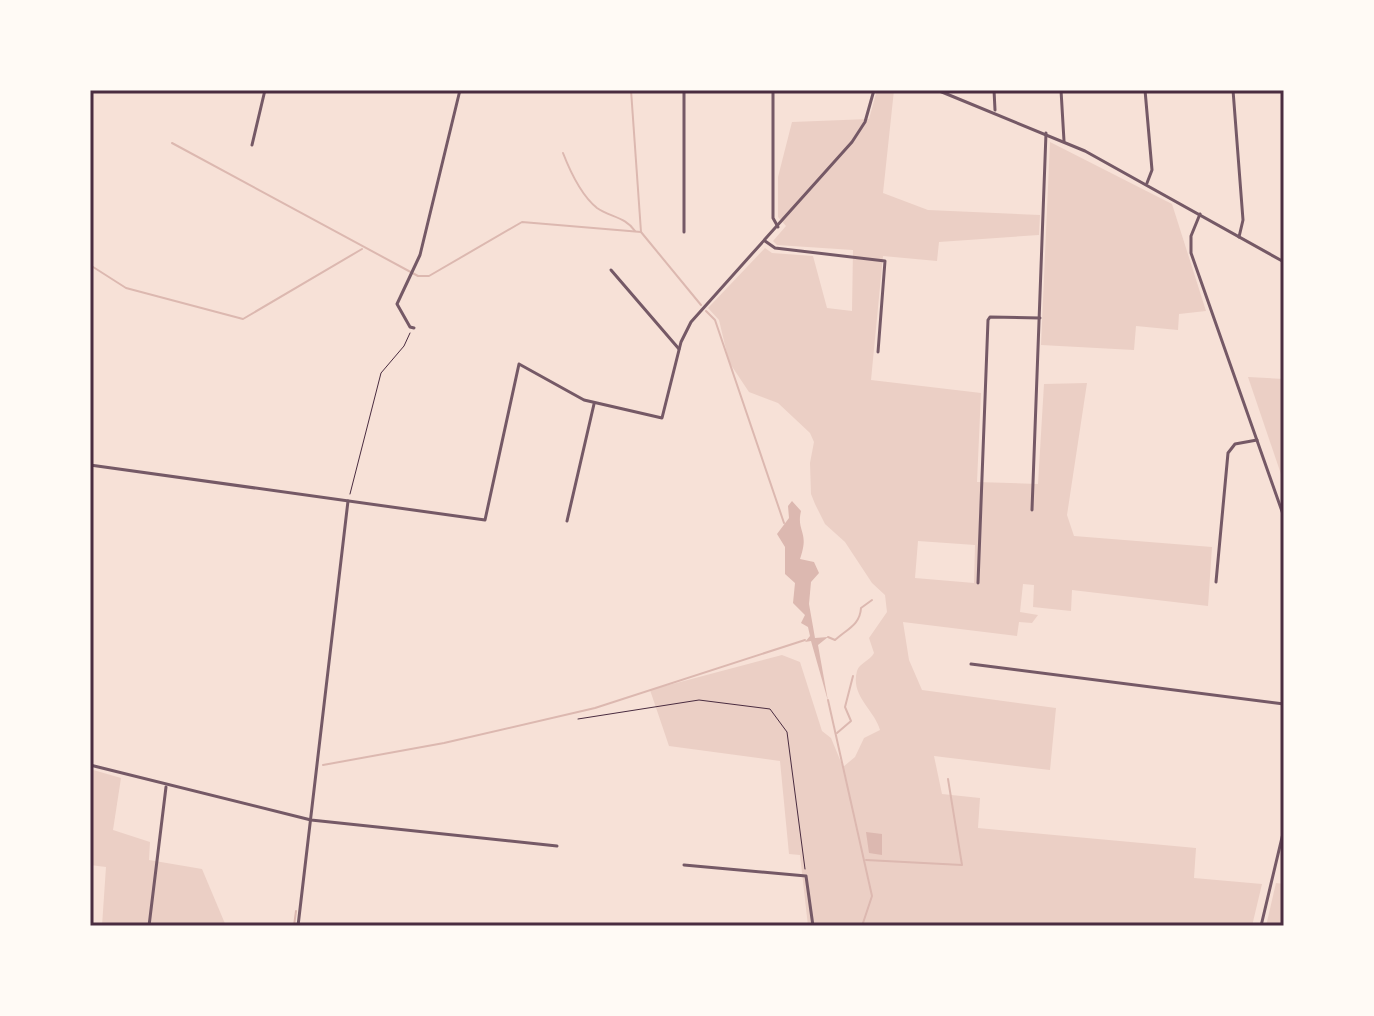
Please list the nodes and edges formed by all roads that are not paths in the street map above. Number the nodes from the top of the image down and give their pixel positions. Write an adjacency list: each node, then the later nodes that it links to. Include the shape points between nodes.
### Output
1 (265, 90): 14 (street)
2 (460, 90): 24 (street, via 420,255 397,304)
3 (684, 90): 18 (street)
4 (773, 90): 17 (street, via 773,218)
5 (874, 90): 17 (street, via 865,122 852,142)
6 (937, 90): 11 (street)
7 (994, 90): 11 (street)
8 (1061, 90): 13 (street)
9 (1145, 90): 15 (street, via 1152,170)
10 (1233, 90): 19 (street, via 1243,220)
11 (995, 112): 12 (street)
12 (1046, 133): 13 (street); 23 (street)
13 (1064, 141): 15 (street)
14 (252, 145)
15 (1147, 183): 16 (street)
16 (1200, 214): 19 (street); 28 (street, via 1191,253)
17 (778, 227): 20 (street)
18 (684, 232)
19 (1239, 237): 21 (street)
20 (765, 241): 25 (street, via 691,322); 26 (street, via 775,248 885,261)
21 (1284, 262)
22 (611, 270): 25 (street)
23 (1040, 318): 31 (street); 35 (street, via 988,320)
24 (412, 327)
25 (679, 349): 27 (street, via 662,418)
26 (878, 352)
27 (594, 403): 30 (street, via 519,364 485,520); 33 (street)
28 (1257, 440): 32 (street); 34 (street, via 1229,450)
29 (90, 465): 30 (street)
30 (348, 500): 40 (street)
31 (1032, 510)
32 (1284, 517)
33 (567, 521)
34 (1216, 582)
35 (978, 583)
36 (971, 664): 37 (street)
37 (1284, 704)
38 (90, 765): 39 (street)
39 (166, 785): 40 (street); 44 (street)
40 (311, 820): 42 (street); 45 (street)
41 (1284, 829): 47 (street)
42 (557, 846)
43 (684, 865): 46 (street, via 806,876)
44 (149, 926)
45 (298, 926)
46 (813, 926)
47 (1261, 926)

